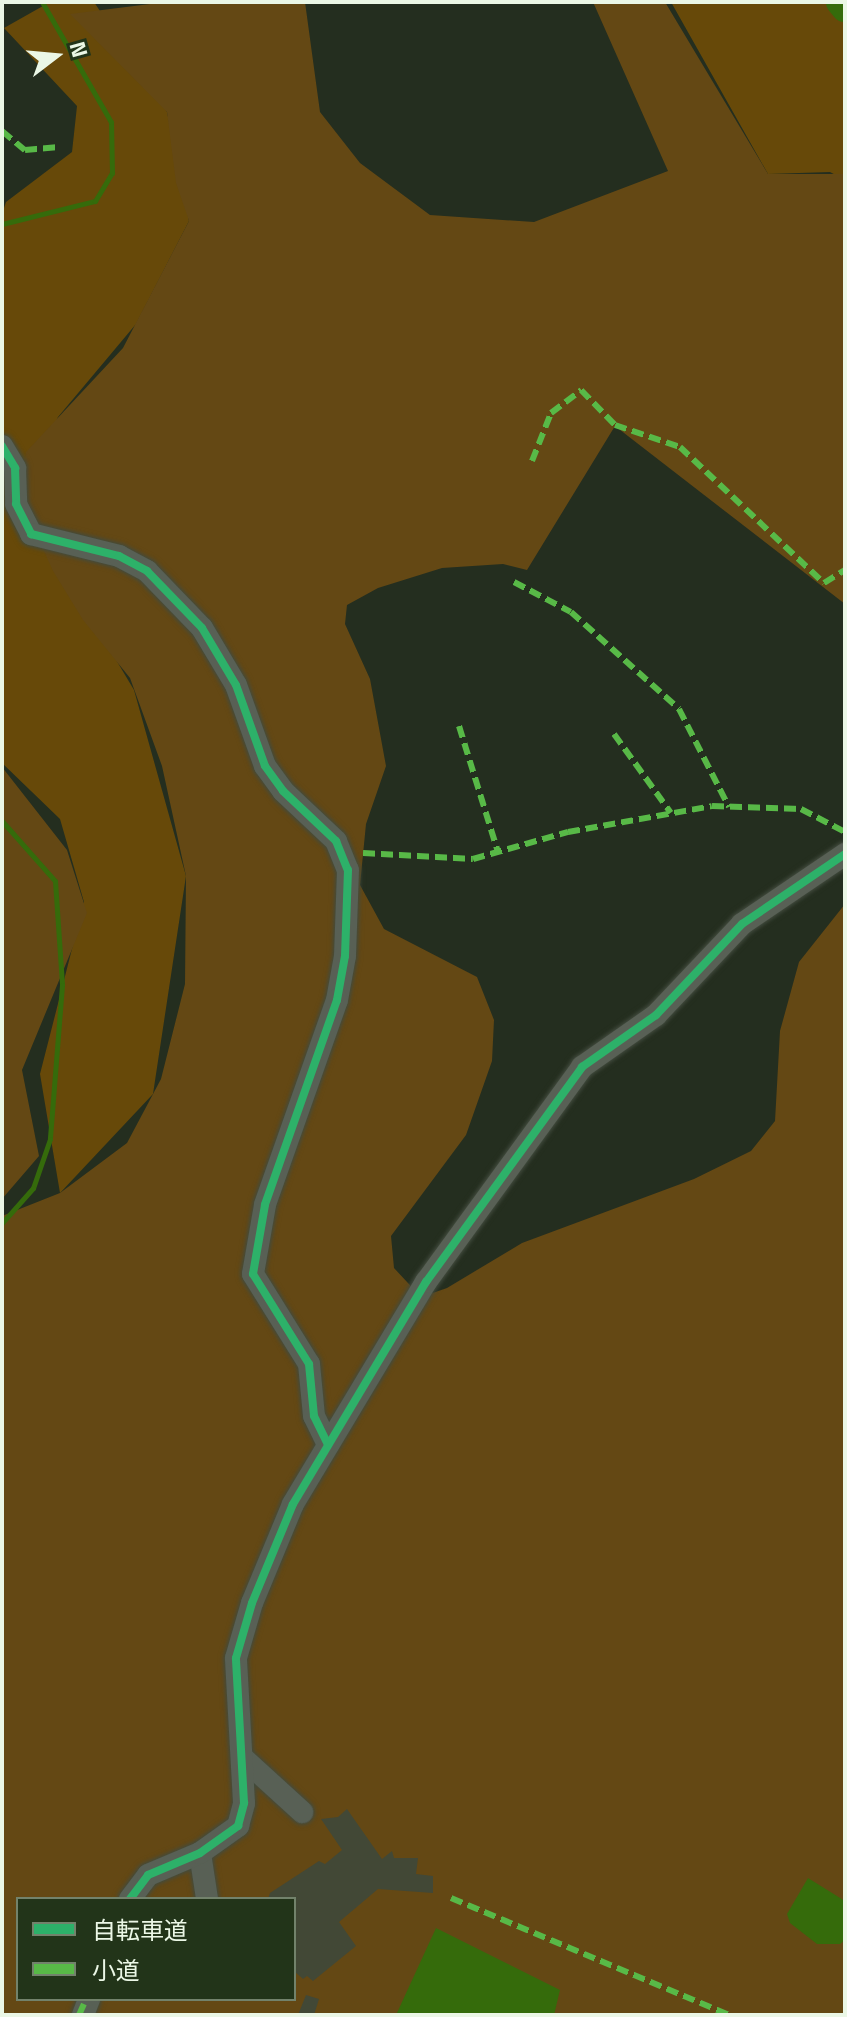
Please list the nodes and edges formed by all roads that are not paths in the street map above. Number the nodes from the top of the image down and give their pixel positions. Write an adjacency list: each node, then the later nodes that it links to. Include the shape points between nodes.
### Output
1 (2, 446): 3 (street, via 15,468 16,504 31,534 119,556 147,571 202,628 236,685 265,766 283,791 336,841 348,870 345,956 337,1000 265,1205 253,1274 309,1364 314,1416)
2 (845, 854): 3 (street, via 742,924 656,1015 582,1067 426,1282)
3 (328, 1445): 4 (street, via 293,1504 252,1603 236,1658)
4 (244, 1759): 5 (street); 6 (street, via 238,1826)
5 (302, 1812)
6 (200, 1853): 7 (street, via 148,1875); 8 (street)
7 (132, 1897)
8 (207, 1897)

